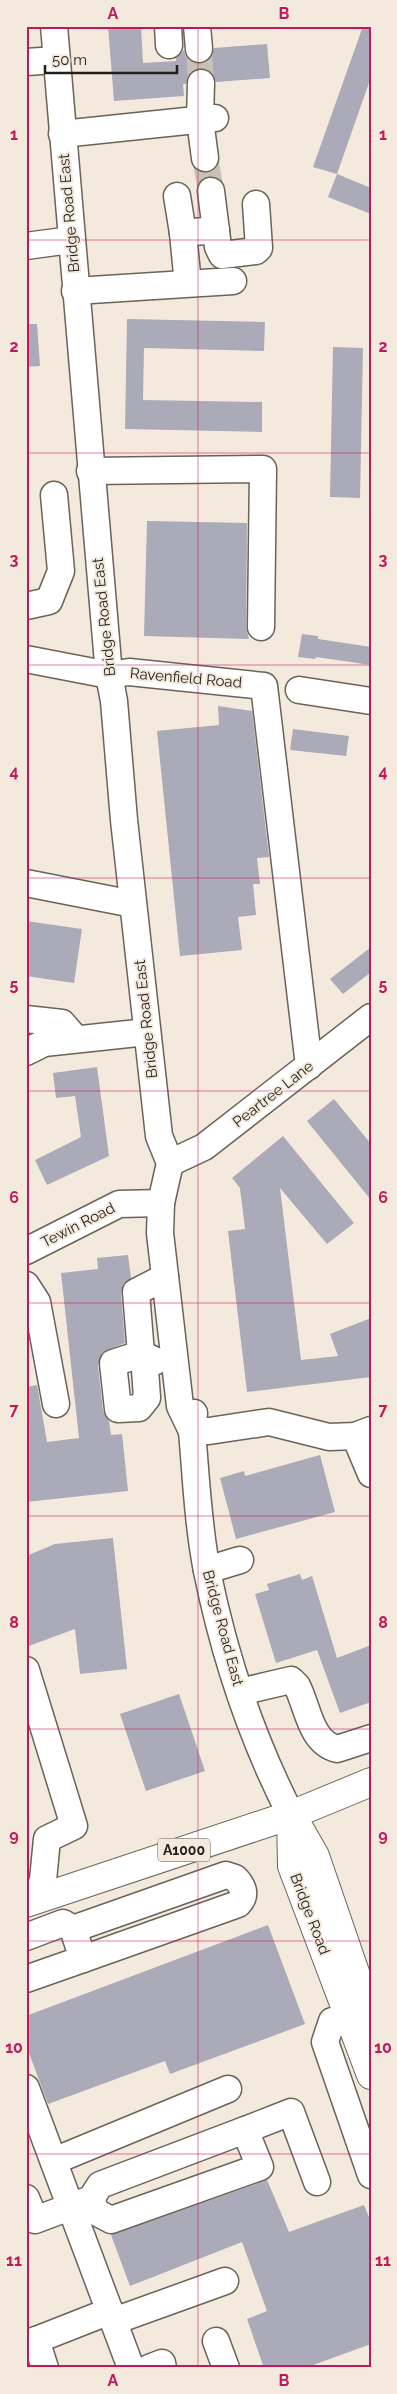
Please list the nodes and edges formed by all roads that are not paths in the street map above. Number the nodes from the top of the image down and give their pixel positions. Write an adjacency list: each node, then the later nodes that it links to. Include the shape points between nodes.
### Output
1 (54, 26): 2 (street, Bridge Road East)
2 (56, 60): 3 (street); 6 (street, Bridge Road East)
3 (26, 62)
4 (201, 83): 5 (street)
5 (207, 119): 6 (street); 7 (street)
6 (62, 134): 13 (street, Bridge Road East)
7 (205, 158)
8 (211, 192): 11 (street)
9 (177, 196): 12 (street)
10 (256, 204): 11 (street, via 259,248 256,251 222,255)
11 (216, 230): 12 (street)
12 (182, 233): 15 (street)
13 (71, 240): 14 (street); 17 (street, Bridge Road East)
14 (26, 246)
15 (186, 274)
16 (233, 280): 17 (street)
17 (75, 291): 18 (street, Bridge Road East)
18 (90, 471): 21 (street, via 264,469); 23 (street, Bridge Road East)
19 (54, 495): 20 (street, via 61,570 49,601)
20 (26, 606)
21 (261, 628)
22 (26, 659): 23 (street, Ravenfield Road)
23 (108, 675): 27 (street, Bridge Road East, via 114,701); 33 (street, Ravenfield Road, via 129,672 264,686)
24 (299, 690): 25 (street)
25 (371, 701)
26 (26, 883): 27 (street)
27 (133, 904): 30 (street, Bridge Road East)
28 (371, 1017): 33 (street, Peartree Lane)
29 (26, 1019): 31 (street, via 62,1023)
30 (148, 1032): 31 (street); 34 (street, Bridge Road East, via 159,1136)
31 (75, 1038): 32 (street, via 44,1043)
32 (26, 1052)
33 (309, 1066): 34 (street, Peartree Lane, via 204,1147)
34 (170, 1163): 35 (street, Bridge Road East)
35 (162, 1203): 36 (street, Tewin Road, via 119,1204); 37 (street, Bridge Road East, via 160,1233); 42 (street, Bridge Road East, via 177,1227 194,1407)
36 (26, 1251)
37 (165, 1277): 40 (street, Bridge Road East); 40 (street, via 136,1292 147,1357)
38 (26, 1285): 39 (street, via 37,1302)
39 (36, 1358): 41 (street)
40 (176, 1374): 42 (street, Bridge Road East, via 180,1406)
41 (56, 1404)
42 (192, 1431): 43 (street, via 269,1422 329,1437); 46 (street, Bridge Road East)
43 (363, 1433): 44 (street)
44 (371, 1474)
45 (240, 1560): 46 (street)
46 (207, 1570): 48 (street, Bridge Road East, via 226,1651)
47 (26, 1670): 52 (street, via 74,1826 47,1839)
48 (240, 1692): 49 (street, via 291,1680 302,1694 315,1733 322,1742 337,1749); 51 (street, Bridge Road East, via 267,1769)
49 (371, 1738)
50 (371, 1782): 51 (main road, A1000)
51 (291, 1815): 53 (main road, A1000); 59 (main road, Bridge Road, via 315,1856)
52 (46, 1856): 53 (street); 54 (street, via 43,1880)
53 (78, 1885): 54 (main road, A1000)
54 (31, 1901)
55 (74, 1929): 56 (street, via 62,1923); 57 (street); 57 (street, via 226,1875 241,1884 242,1900 238,1904)
56 (26, 1937)
57 (83, 1959): 58 (street)
58 (28, 1972)
59 (364, 2012): 60 (main road, Bridge Road); 65 (street, via 332,2021 325,2042)
60 (371, 2074)
61 (26, 2088): 64 (street)
62 (228, 2089): 64 (street)
63 (245, 2130): 66 (street, via 291,2112); 68 (street, via 100,2185); 68 (street, via 260,2166 111,2220)
64 (54, 2161): 68 (street)
65 (371, 2175)
66 (317, 2182)
67 (26, 2198): 68 (street, via 35,2220)
68 (81, 2203): 70 (street)
69 (225, 2281): 70 (street)
70 (112, 2316): 71 (street); 74 (street)
71 (31, 2342): 73 (street)
72 (216, 2342): 77 (street)
73 (45, 2368)
74 (131, 2368)
75 (149, 2368): 76 (street, via 162,2363)
76 (163, 2368)
77 (226, 2368)

